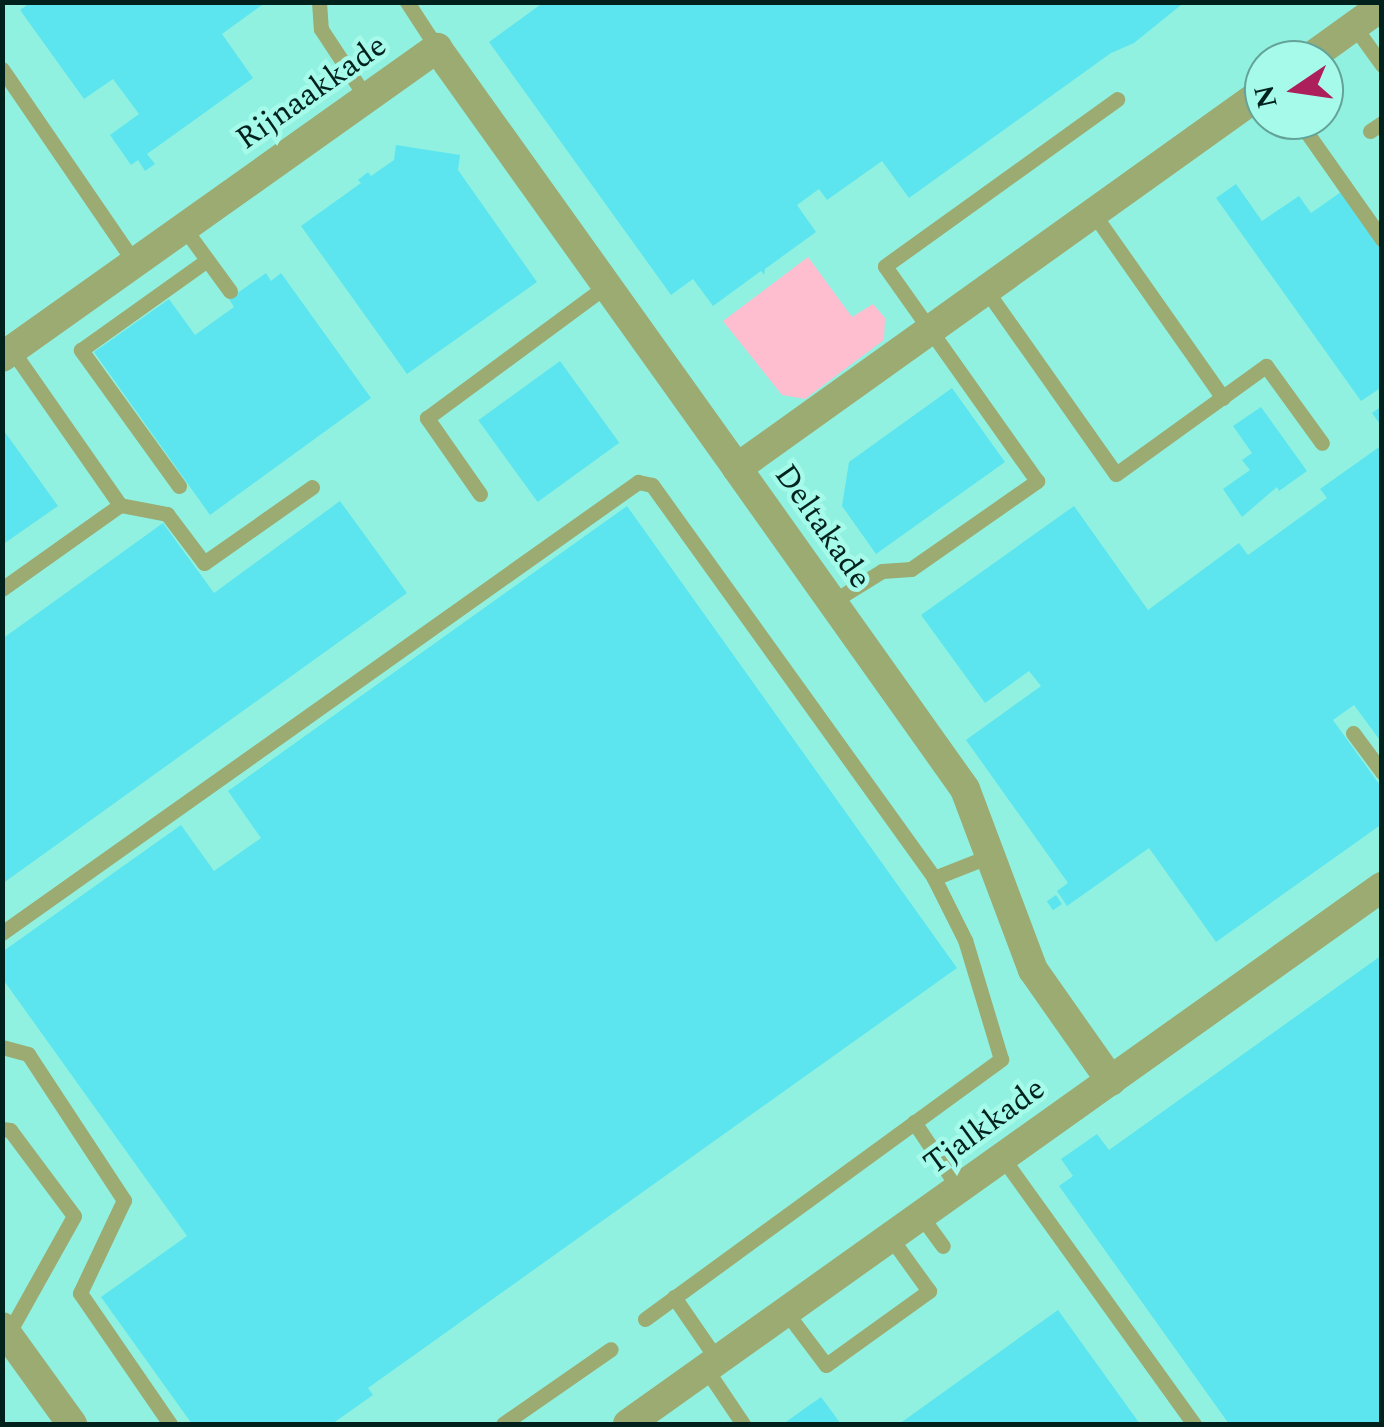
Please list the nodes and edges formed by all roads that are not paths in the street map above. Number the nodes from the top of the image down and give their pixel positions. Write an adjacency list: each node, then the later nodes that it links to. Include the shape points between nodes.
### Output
1 (319, 2): 9 (lane, via 320,29)
2 (413, 5): 6 (lane)
3 (1382, 6): 4 (street)
4 (1354, 26): 5 (street); 7 (lane)
5 (1335, 40)
6 (437, 48): 9 (street, Rijnaakkade); 18 (street, Rijnaakkade)
7 (1382, 65)
8 (2, 68): 17 (lane)
9 (365, 96): 14 (street, Rijnaakkade)
10 (1117, 99): 21 (lane, via 884,266)
11 (1244, 105): 13 (street, Deltakade)
12 (1312, 140): 15 (lane)
13 (1092, 213): 19 (street, Deltakade); 23 (lane)
14 (184, 228): 16 (lane); 17 (street, Rijnaakkade)
15 (1382, 239)
16 (207, 260): 20 (lane); 26 (lane, via 81,350)
17 (135, 262): 22 (street, Rijnaakkade)
18 (606, 286): 25 (street, Rijnaakkade); 28 (lane, via 427,418)
19 (986, 290): 21 (street, Deltakade); 23 (lane, via 1116,474)
20 (230, 291)
21 (930, 330): 25 (street, Deltakade); 31 (lane, via 1037,480 911,569 882,571)
22 (7, 353): 29 (lane)
23 (1223, 398): 24 (lane, via 1266,366)
24 (1322, 443)
25 (738, 468): 31 (street, Deltakade)
26 (179, 486)
27 (312, 486): 29 (lane, via 204,563 167,514)
28 (480, 494)
29 (120, 506): 30 (lane)
30 (2, 589)
31 (832, 602): 34 (street, Deltakade, via 966,789)
32 (1353, 733): 33 (lane)
33 (1382, 772)
34 (990, 856): 35 (lane); 39 (street, Deltakade, via 1032,970)
35 (934, 878): 37 (lane, via 652,485 638,482); 40 (lane, via 965,940 1001,1059)
36 (1382, 887): 39 (street, Tjalkkade)
37 (2, 933)
38 (2, 1047): 54 (lane, via 28,1054 124,1200 80,1294)
39 (1110, 1080): 42 (street, Tjalkkade)
40 (914, 1122): 43 (lane); 47 (lane)
41 (2, 1129): 50 (lane, via 10,1130 74,1216)
42 (1002, 1157): 43 (street, Tjalkkade); 58 (lane)
43 (959, 1189): 44 (street, Tjalkkade)
44 (920, 1216): 45 (street, Tjalkkade); 46 (lane)
45 (890, 1237): 48 (street, Tjalkkade); 48 (lane, via 928,1291 914,1302 826,1364)
46 (943, 1246)
47 (674, 1297): 49 (lane); 52 (lane)
48 (786, 1312): 52 (street, Tjalkkade)
49 (644, 1319)
50 (5, 1331): 53 (street)
51 (611, 1348): 55 (lane)
52 (712, 1365): 56 (street, Tjalkkade); 57 (lane)
53 (72, 1424)
54 (170, 1424)
55 (503, 1424)
56 (628, 1424)
57 (743, 1424)
58 (1194, 1424)

